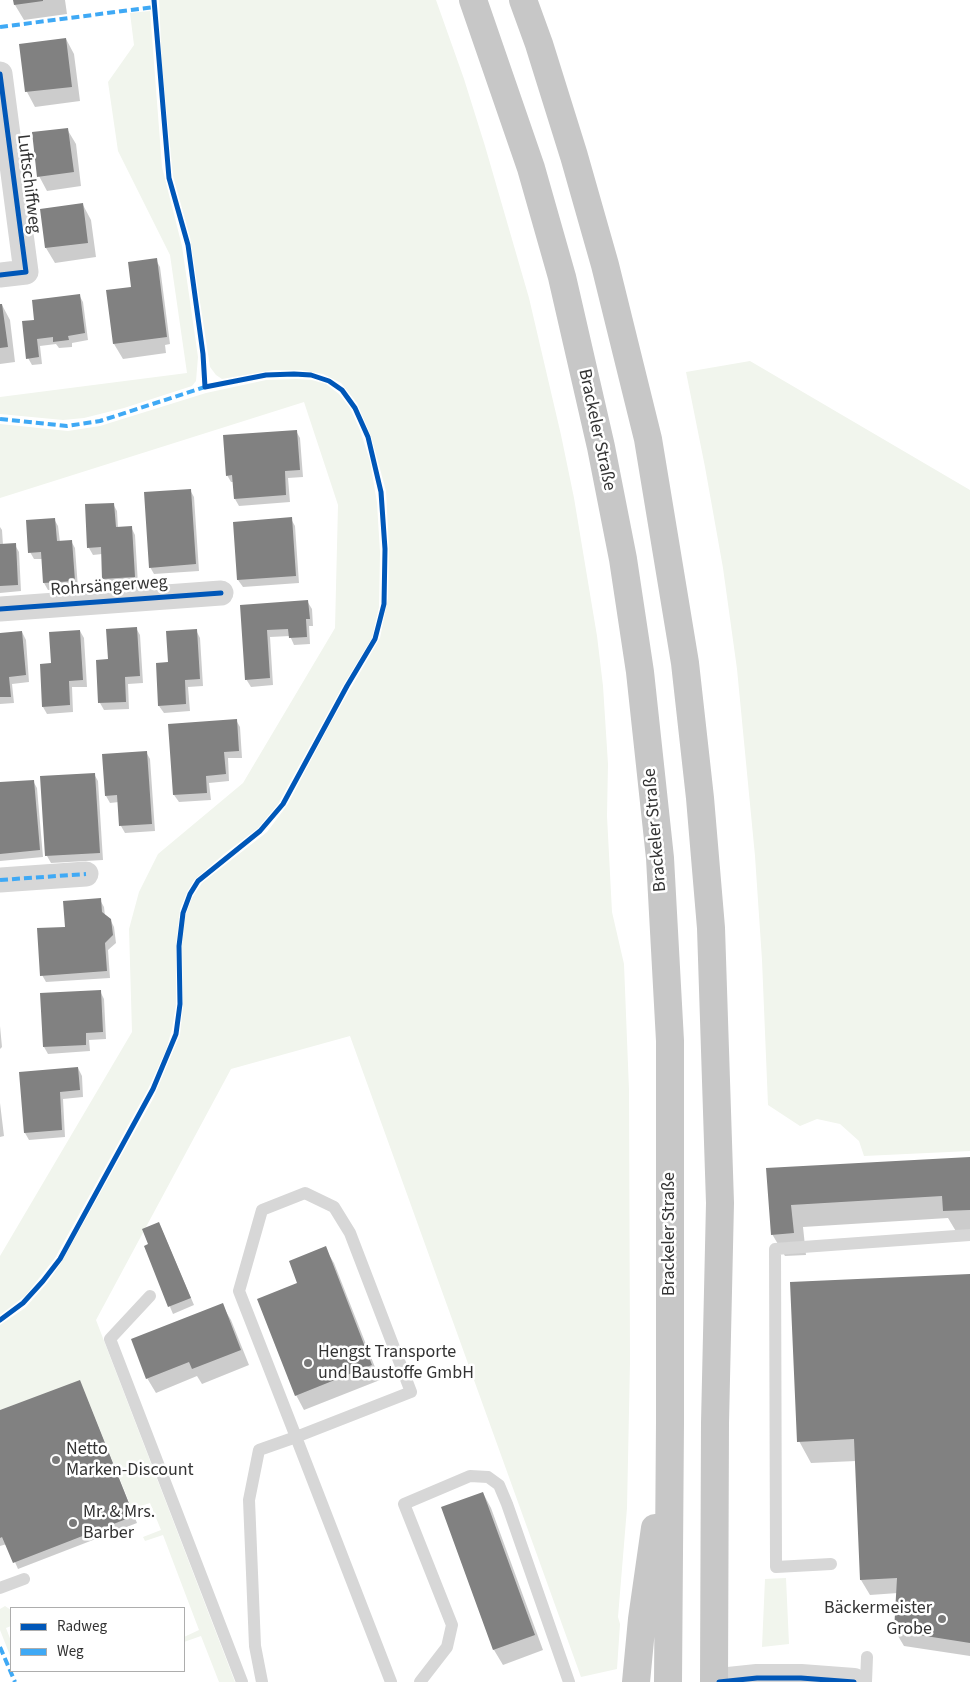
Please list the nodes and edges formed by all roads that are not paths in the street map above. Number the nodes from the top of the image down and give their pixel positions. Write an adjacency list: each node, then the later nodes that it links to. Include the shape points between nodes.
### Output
1 (473, 0): 11 (highway, Brackeler Straße, via 531,168 562,277 616,522 640,672 660,858 670,1041)
2 (523, 0): 24 (highway, via 574,156 648,439 685,663 711,928 719,1193)
3 (0, 74): 4 (street, Luftschiffweg, via 26,272)
4 (0, 275)
5 (220, 592): 6 (street, Rohrsängerweg)
6 (0, 609)
7 (86, 874): 8 (street)
8 (0, 880)
9 (970, 1235): 13 (lane, via 774,1249 776,1568)
10 (150, 1296): 17 (lane, via 110,1339)
11 (670, 1422): 22 (highway); 23 (highway, Brackeler Straße)
12 (296, 1437): 12 (lane, via 411,1392 350,1233 334,1206 305,1193 262,1210 239,1291); 18 (lane, via 259,1450 249,1500 255,1646); 19 (lane)
13 (832, 1564)
14 (24, 1579): 15 (lane)
15 (0, 1588)
16 (867, 1657): 27 (lane)
17 (242, 1682)
18 (262, 1682)
19 (391, 1682)
20 (420, 1682): 21 (lane, via 447,1647 452,1625 404,1504 470,1476 488,1478 499,1486)
21 (569, 1682)
22 (636, 1682)
23 (668, 1682)
24 (714, 1682)
25 (718, 1682): 26 (street, via 757,1678)
26 (854, 1682)
27 (866, 1682)

